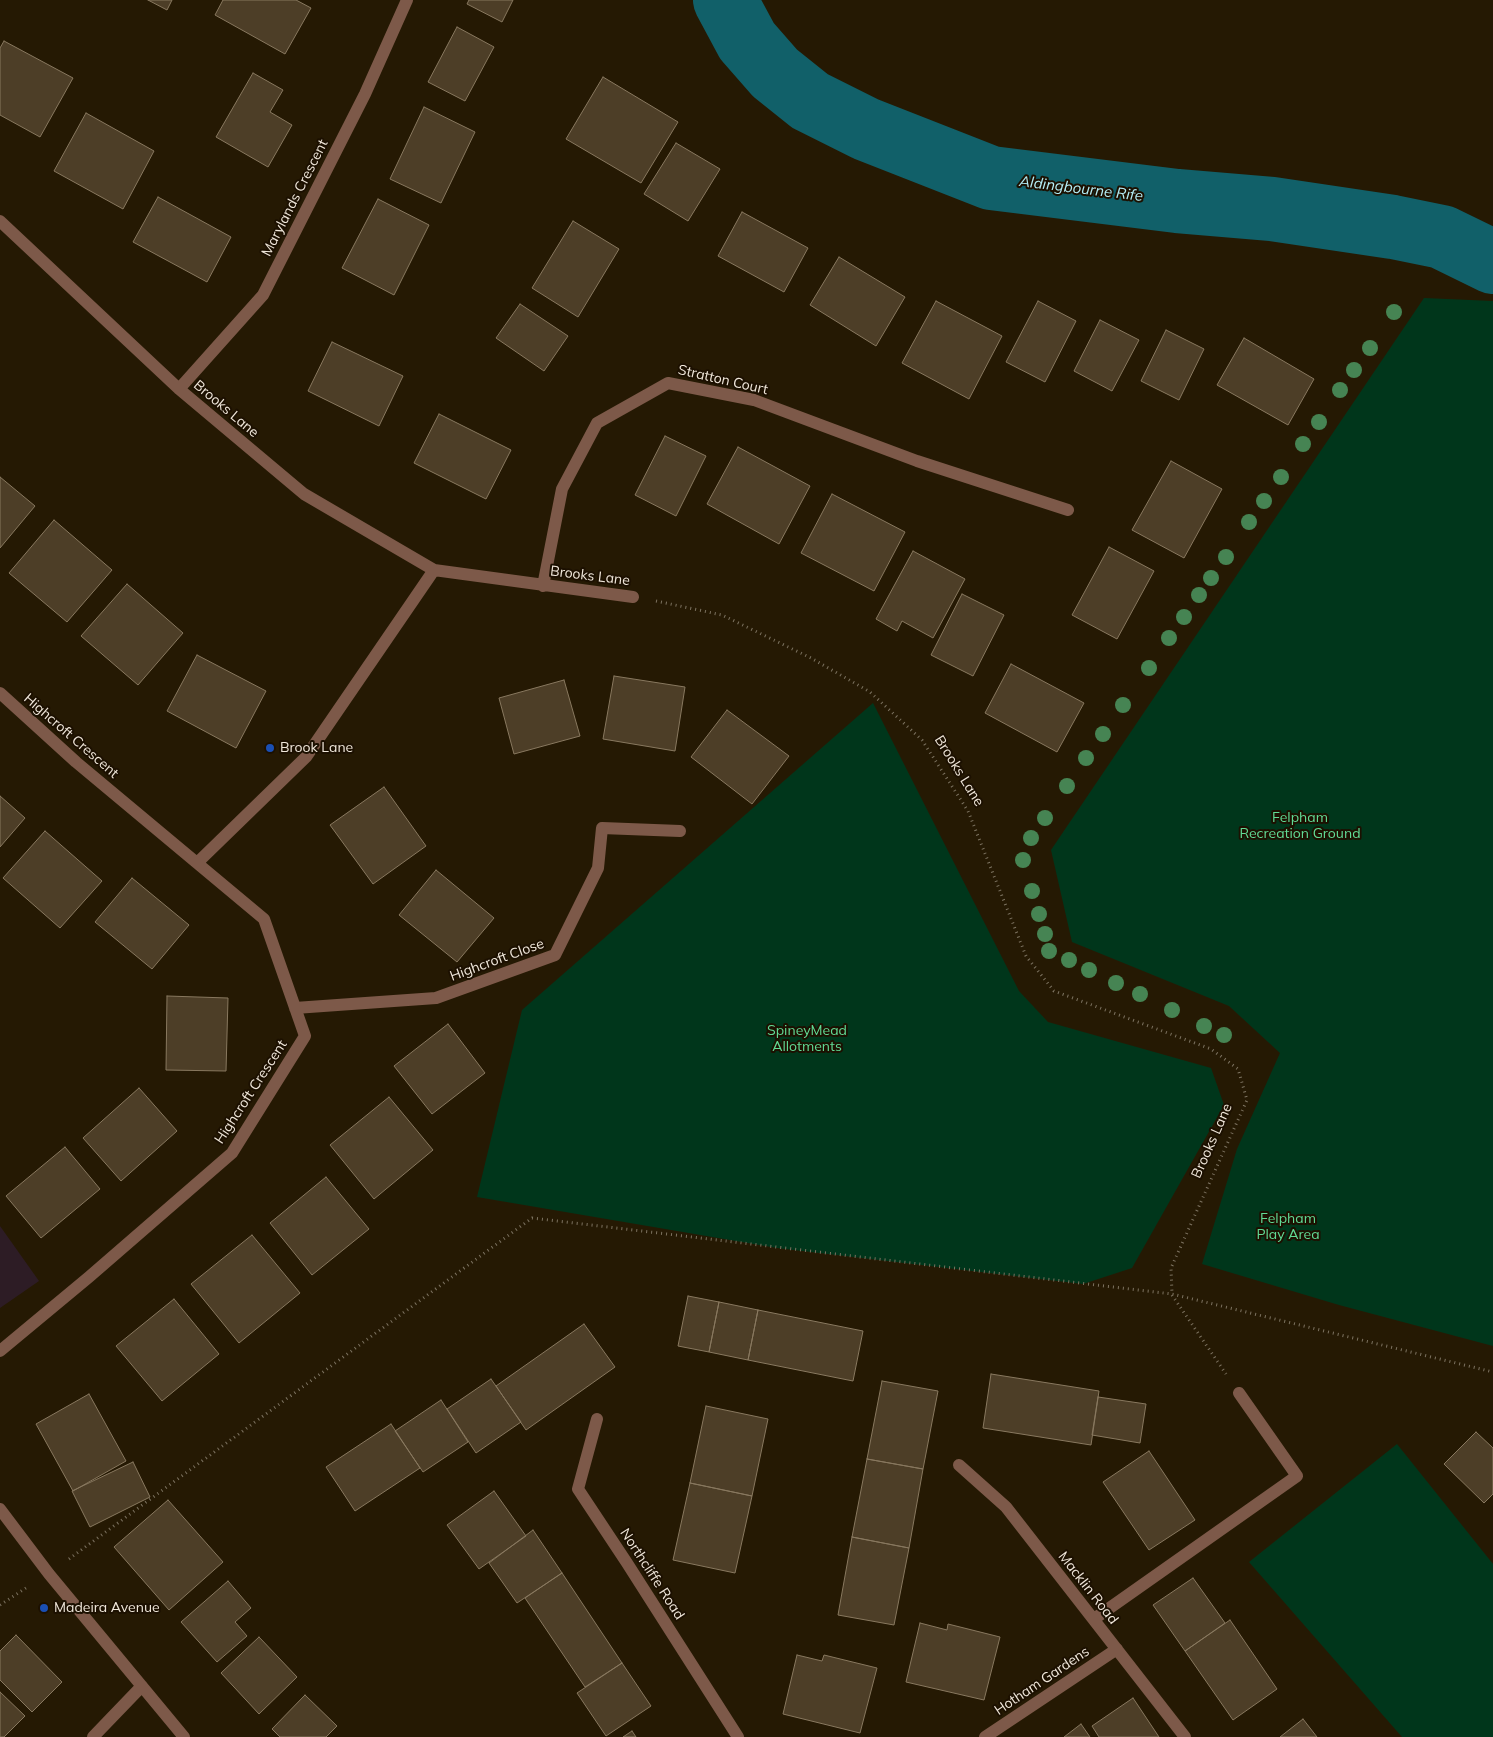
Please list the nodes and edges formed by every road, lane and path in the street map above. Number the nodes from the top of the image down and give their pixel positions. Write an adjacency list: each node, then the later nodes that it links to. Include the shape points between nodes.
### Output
1 (407, 0): 3 (street, Marylands Crescent, via 365,94 263,295)
2 (0, 221): 3 (street, Brooks Lane)
3 (179, 389): 5 (street, Brooks Lane, via 304,494)
4 (1068, 510): 6 (street, Stratton Court, via 916,460 754,400 668,383 597,423 562,489)
5 (434, 570): 6 (street, Brooks Lane); 10 (street, via 306,757)
6 (543, 586): 7 (street, Brooks Lane)
7 (633, 597): 12 (path, Brooks Lane, via 722,615 811,658 870,692 922,740 968,811 1026,956 1054,992 1211,1049 1238,1069 1247,1100 1171,1268)
8 (0, 693): 10 (street, Highcroft Crescent, via 76,762)
9 (680, 831): 11 (street, Highcroft Close, via 602,828 598,868 555,955 436,998)
10 (197, 863): 11 (street, Highcroft Crescent, via 264,919)
11 (295, 1008): 13 (street, Highcroft Crescent, via 305,1036 232,1153)
12 (1172, 1294): 14 (path); 15 (path); 19 (path, via 532,1218)
13 (0, 1351)
14 (1493, 1372)
15 (1239, 1393): 21 (street, via 1297,1476)
16 (597, 1419): 26 (street, Northcliffe Road, via 578,1489)
17 (958, 1465): 21 (street, Macklin Road, via 1006,1507)
18 (0, 1509): 19 (street)
19 (48, 1574): 20 (path); 23 (street)
20 (0, 1605)
21 (1094, 1619): 22 (street, Macklin Road)
22 (1117, 1649): 27 (street, Hotham Gardens); 28 (street, Macklin Road)
23 (142, 1686): 24 (street); 25 (street)
24 (93, 1737)
25 (184, 1737)
26 (738, 1737)
27 (985, 1737)
28 (1185, 1737)

